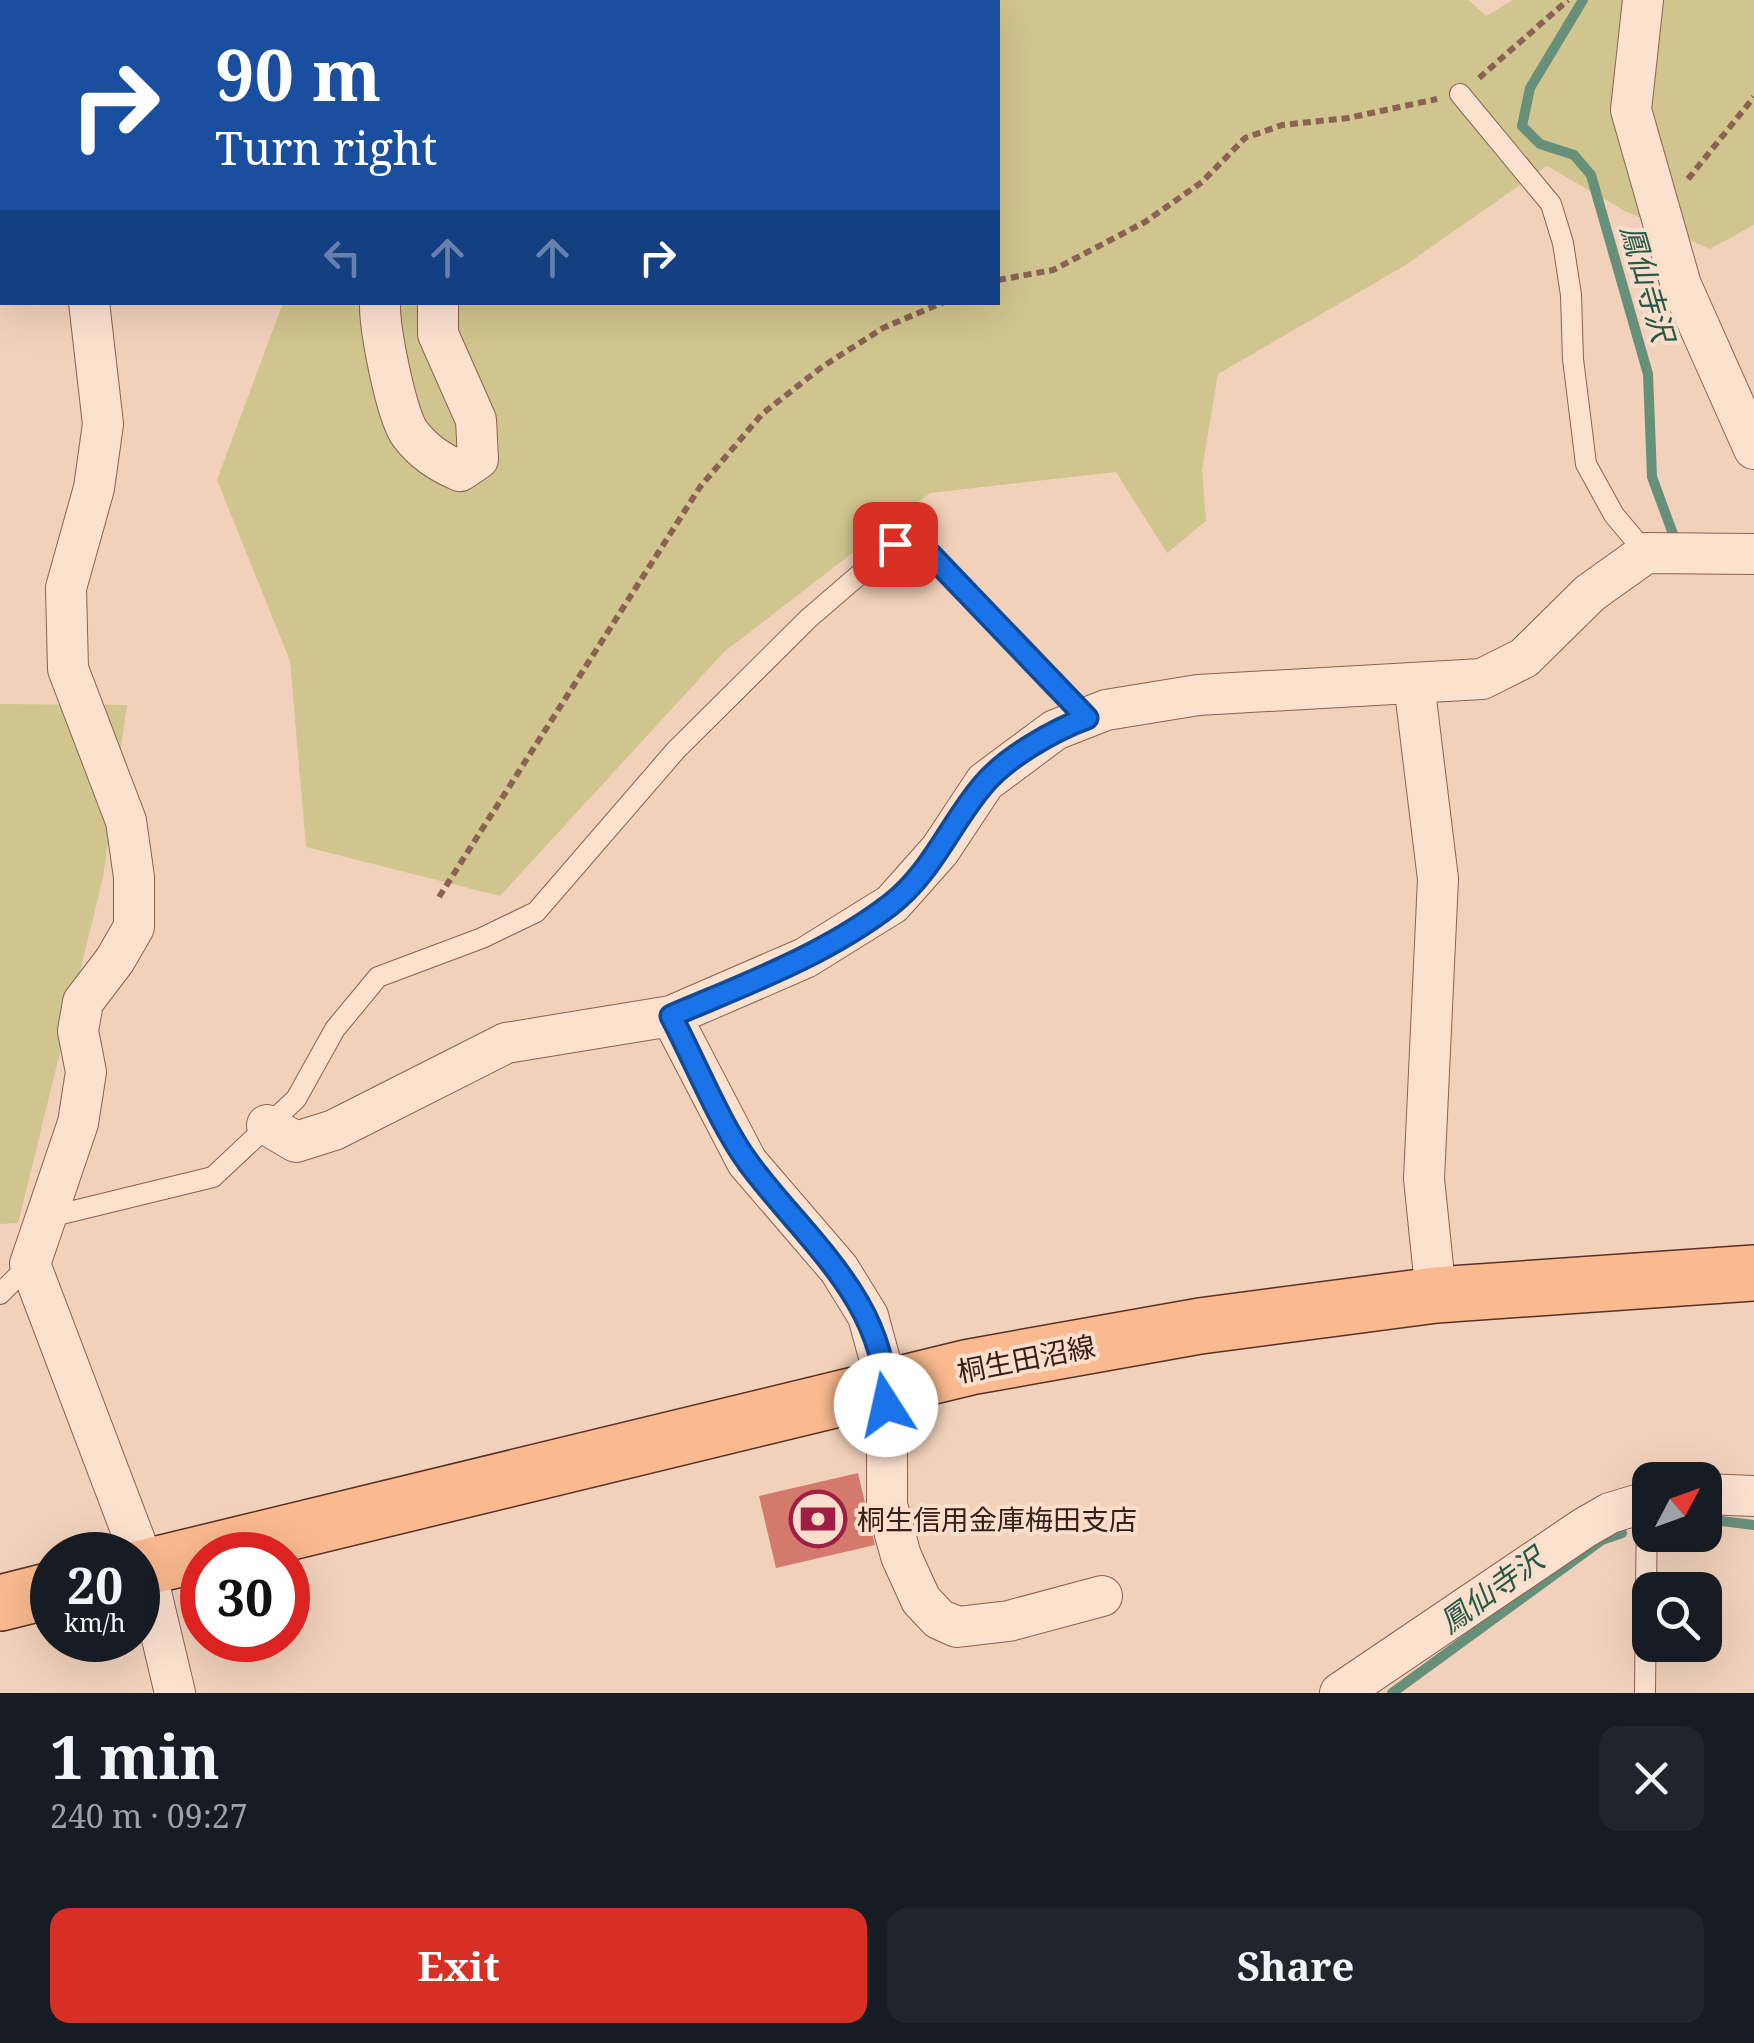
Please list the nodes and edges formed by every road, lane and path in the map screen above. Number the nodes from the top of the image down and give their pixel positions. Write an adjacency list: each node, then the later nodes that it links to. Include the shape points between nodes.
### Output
1 (1568, 0): 3 (path)
2 (1642, 0): 5 (street, via 1631,110)
3 (1460, 94): 6 (path, via 1245,138 1202,182 1145,222 1053,270); 12 (lane, via 1551,204 1572,296 1586,464 1614,515)
4 (1754, 97): 5 (path, via 1671,202)
5 (1666, 229): 11 (street, via 1681,285)
6 (1000, 280)
7 (89, 305): 19 (street, via 103,424 94,488 66,588 68,670 126,821 134,927 83,1002 81,1106)
8 (380, 305): 9 (street, via 407,430 434,460 460,471 478,460 476,420 438,334)
9 (438, 305)
10 (937, 305): 16 (path, via 822,367 750,429 700,488)
11 (1754, 449)
12 (1650, 552): 13 (street); 14 (street, via 1590,593 1524,658 1482,679)
13 (1754, 554)
14 (1414, 683): 15 (street, via 1198,695); 23 (street, via 1438,879 1424,1179)
15 (1087, 718): 17 (street, via 1055,730 986,782 940,850 892,904 806,958); 18 (lane, via 926,550 895,544 809,618 676,750 536,912 378,977 334,1029 296,1099)
16 (439, 898)
17 (671, 1016): 18 (street, via 506,1043 334,1130 296,1142); 24 (street, via 748,1162 839,1269 868,1316)
18 (267, 1125): 19 (lane, via 213,1177)
19 (49, 1217): 20 (street)
20 (30, 1264): 22 (lane); 28 (street)
21 (1754, 1273): 23 (main road, 桐生田沼線)
22 (0, 1294)
23 (1436, 1295): 24 (main road, 桐生田沼線, via 1200,1326)
24 (887, 1386): 30 (main road, 桐生田沼線); 32 (street, via 887,1504 914,1586 938,1619 976,1626)
25 (1722, 1495): 26 (street)
26 (1754, 1496)
27 (1632, 1506): 36 (street, via 1584,1528)
28 (129, 1532)
29 (1647, 1552): 37 (lane)
30 (160, 1564)
31 (30, 1596): 33 (main road)
32 (1102, 1596)
33 (0, 1603)
34 (160, 1636): 35 (street)
35 (175, 1693)
36 (1340, 1693)
37 (1644, 1693)

